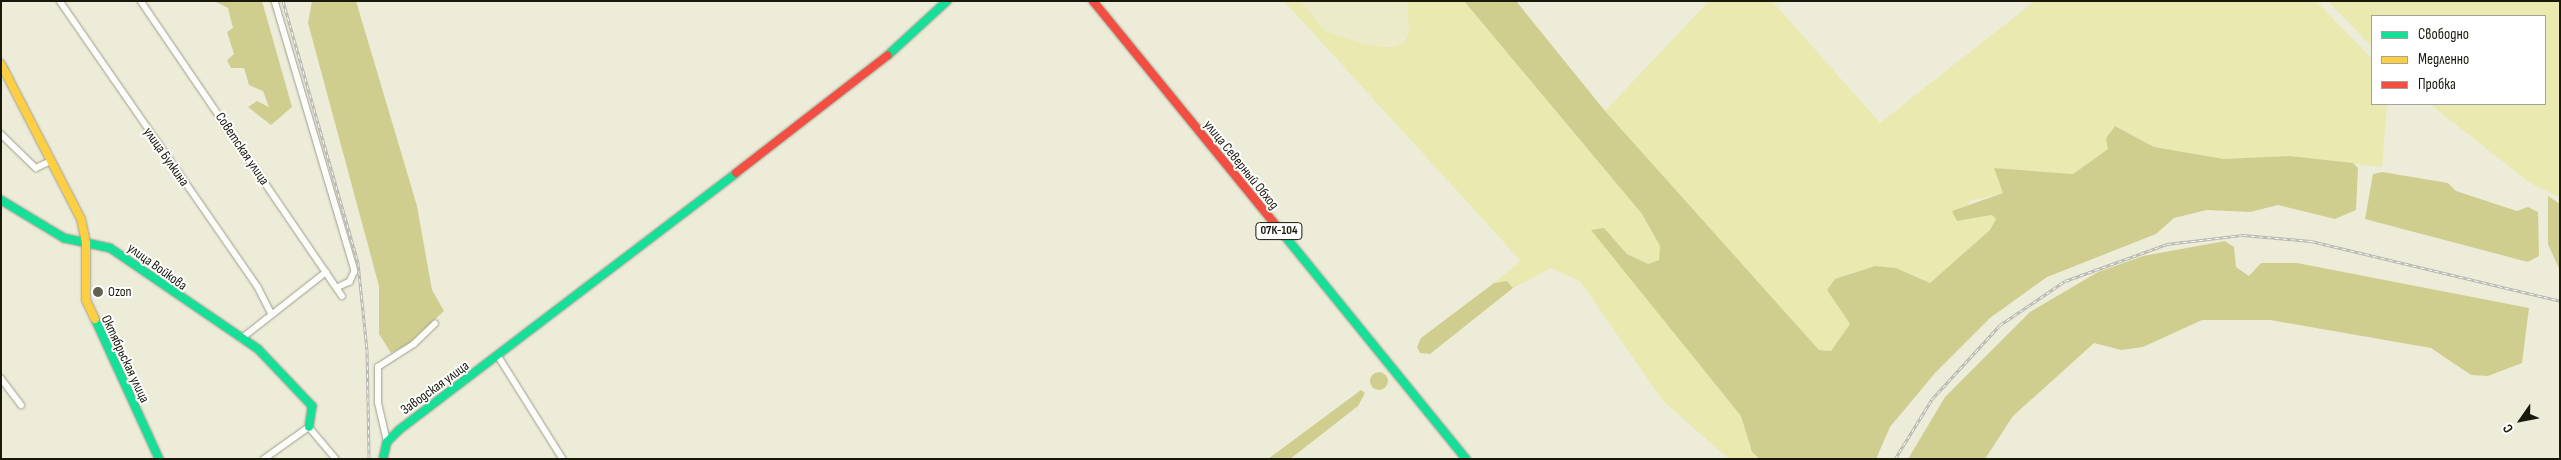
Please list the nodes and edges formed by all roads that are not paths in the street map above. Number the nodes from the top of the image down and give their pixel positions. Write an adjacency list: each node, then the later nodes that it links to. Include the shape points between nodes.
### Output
1 (60, 1): 14 (street, улица Булкина, via 258,287)
2 (141, 1): 11 (street, Советская улица)
3 (275, 1): 12 (street, via 354,271 350,282)
4 (947, 1): 17 (main road, Заводская улица, via 888,56)
5 (1093, 1): 27 (main road, улица Северный Обход / 07К-104)
6 (1, 64): 8 (main road)
7 (1, 134): 8 (street, via 36,168)
8 (51, 161): 10 (main road, via 81,219)
9 (1, 200): 10 (main road, via 64,238)
10 (86, 242): 16 (main road, улица Войкова, via 110,248); 22 (main road, Октябрьская улица, via 86,300)
11 (326, 272): 12 (street, Советская улица); 14 (street)
12 (337, 288): 13 (street, Советская улица)
13 (342, 296)
14 (271, 313): 16 (street)
15 (435, 324): 21 (street, Заводская улица, via 414,344 378,367 381,427)
16 (242, 339): 20 (main road, улица Войкова, via 258,349 312,406)
17 (499, 357): 21 (main road, Заводская улица); 26 (street)
18 (1, 378): 19 (street)
19 (21, 404)
20 (309, 427): 23 (street); 24 (street)
21 (387, 442): 25 (main road, Заводская улица)
22 (159, 459)
23 (264, 459)
24 (336, 459)
25 (383, 459)
26 (563, 459)
27 (1466, 459)

